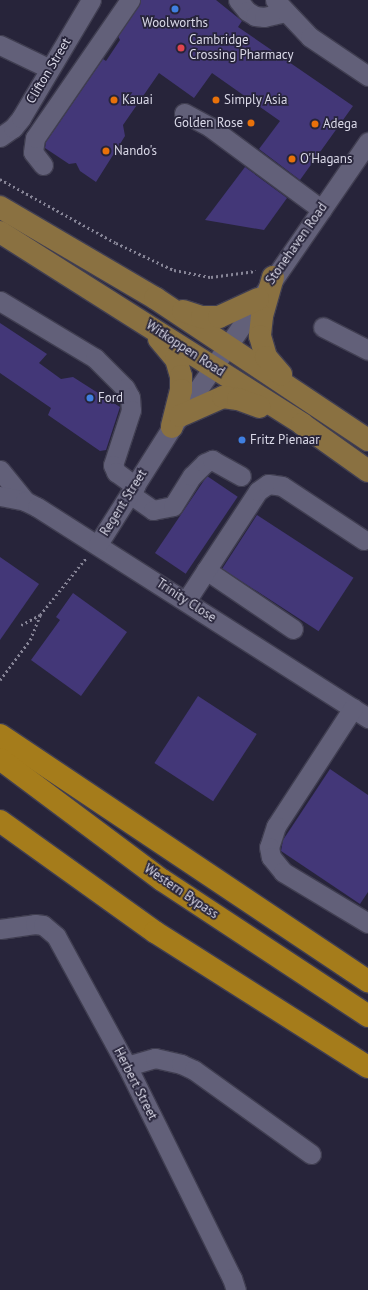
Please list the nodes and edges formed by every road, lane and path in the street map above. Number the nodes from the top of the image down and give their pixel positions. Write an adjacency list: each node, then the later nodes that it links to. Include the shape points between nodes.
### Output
1 (91, 0): 6 (street, Clifton Street)
2 (130, 0): 11 (street, via 36,138 33,152)
3 (238, 0): 4 (street, via 247,11 264,18)
4 (280, 6): 7 (street, via 310,37)
5 (0, 45): 6 (street)
6 (50, 69): 9 (street, Clifton Street, via 17,123)
7 (368, 76)
8 (184, 112): 14 (street, via 210,127)
9 (0, 136)
10 (368, 142): 14 (street, Stonehaven Road)
11 (43, 165)
12 (0, 179): 17 (path, via 116,243 174,270 211,277)
13 (0, 207): 19 (main road, Witkoppen Road)
14 (322, 210): 17 (street, Stonehaven Road)
15 (0, 232): 18 (main road, Witkoppen Road)
16 (0, 245): 18 (street, via 37,266)
17 (276, 273): 20 (street, Stonehaven Road); 27 (main road, via 262,316 262,347 272,366)
18 (73, 278): 22 (main road, Witkoppen Road)
19 (154, 298): 20 (main road, via 190,314 208,317 224,315); 24 (main road, Witkoppen Road)
20 (258, 299): 24 (street, Stonehaven Road)
21 (0, 301): 34 (street, via 95,358 125,388 130,397 131,410 113,465)
22 (120, 306): 26 (main road, Witkoppen Road); 28 (main road, via 163,343 178,365 182,386)
23 (323, 327): 25 (street)
24 (229, 346): 26 (street, Stonehaven Road); 27 (main road, Witkoppen Road)
25 (368, 350)
26 (214, 368): 28 (street, Regent Street); 29 (main road, Witkoppen Road)
27 (305, 397): 30 (main road, Witkoppen Road)
28 (176, 422): 29 (main road, via 214,399 233,398); 34 (street, Regent Street)
29 (302, 424): 32 (main road, Witkoppen Road)
30 (368, 440)
31 (0, 470): 36 (street)
32 (368, 470)
33 (240, 476): 34 (street, via 212,460 204,463 192,476 173,506 153,510)
34 (132, 490): 38 (street, Regent Street)
35 (0, 496): 36 (street, Trinity Close)
36 (25, 501): 38 (street, Trinity Close)
37 (364, 540): 39 (street, via 282,486 268,484 258,491)
38 (98, 544): 40 (street, Trinity Close); 41 (path, Regent Street)
39 (206, 570): 40 (street); 43 (street)
40 (186, 601): 45 (street, Trinity Close)
41 (40, 615): 42 (path, Regent Street); 44 (path, via 30,640)
42 (21, 625)
43 (293, 629)
44 (0, 680)
45 (360, 713): 49 (street, via 276,826 269,847 271,857 283,872)
46 (0, 735): 51 (highway)
47 (0, 759): 52 (highway, Western Bypass, via 162,880)
48 (0, 821): 54 (highway, via 155,932)
49 (368, 923)
50 (0, 929): 53 (street, Herbert Street, via 35,924 43,925 56,936)
51 (368, 981)
52 (368, 1016)
53 (127, 1066): 55 (street, via 155,1058 194,1070); 56 (street, Herbert Street)
54 (368, 1067)
55 (311, 1154)
56 (236, 1290)

